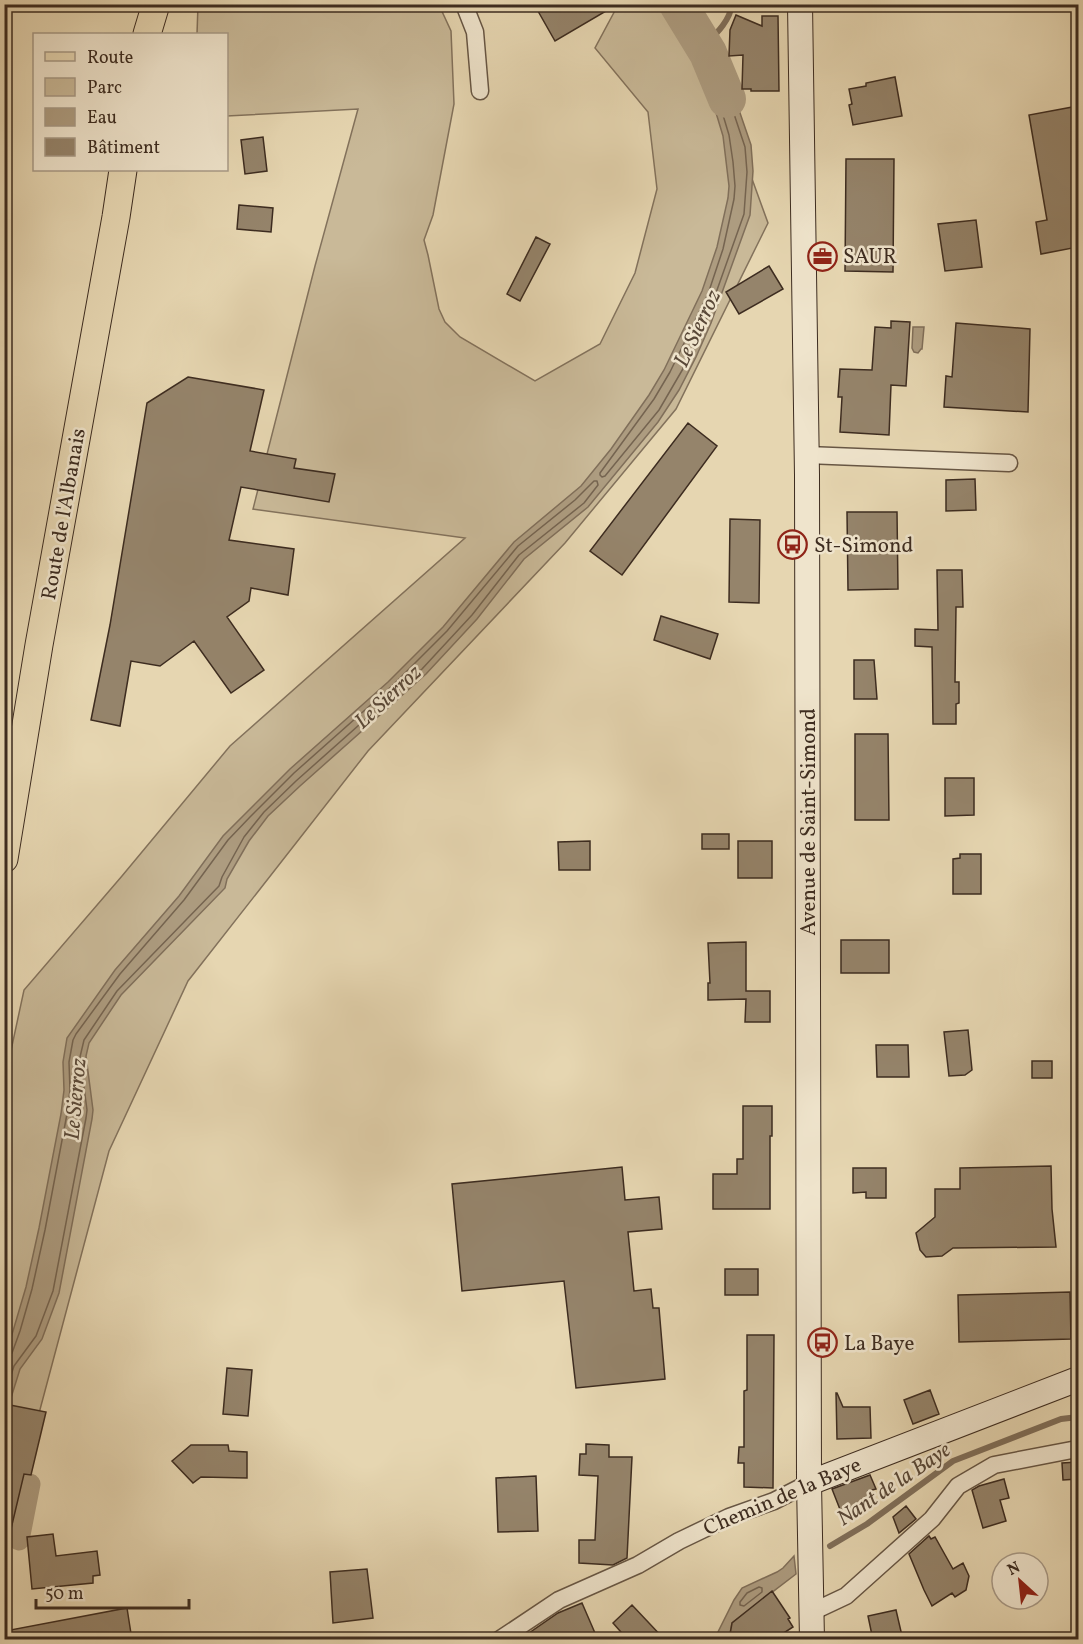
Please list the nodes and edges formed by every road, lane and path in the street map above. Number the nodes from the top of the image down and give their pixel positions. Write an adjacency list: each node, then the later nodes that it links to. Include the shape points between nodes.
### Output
1 (141, 4): 5 (main road)
2 (156, 4): 6 (main road)
3 (464, 4): 7 (street, via 475,32)
4 (800, 4): 9 (main road, Avenue de Saint-Simond)
5 (139, 33)
6 (147, 33)
7 (480, 91)
8 (123, 171): 11 (main road, Route de l'Albanais)
9 (807, 455): 10 (street); 14 (main road, Avenue de Saint-Simond)
10 (1009, 463)
11 (4, 859)
12 (1078, 1379): 14 (main road, Chemin de la Baye)
13 (1077, 1449): 15 (street, via 994,1465 958,1486 932,1519 846,1596)
14 (809, 1483): 15 (main road, Avenue de Saint-Simond); 16 (street, Chemin de la Baye, via 559,1600)
15 (812, 1612): 17 (main road, Avenue de Saint-Simond)
16 (499, 1640)
17 (812, 1640)

